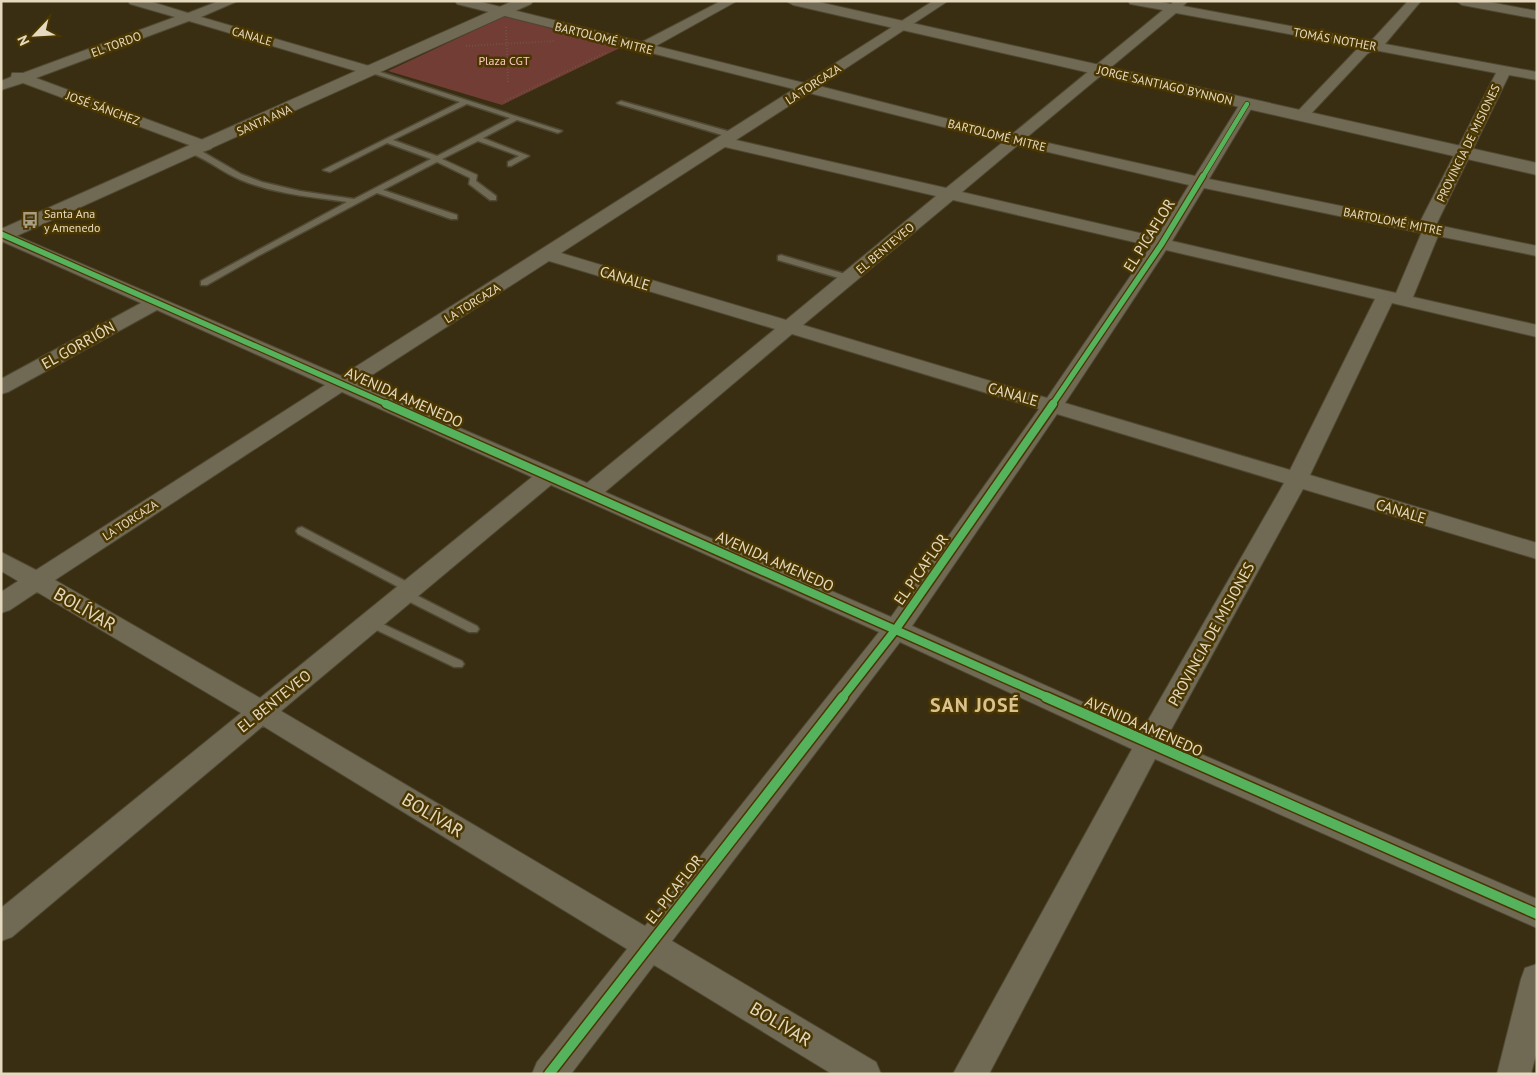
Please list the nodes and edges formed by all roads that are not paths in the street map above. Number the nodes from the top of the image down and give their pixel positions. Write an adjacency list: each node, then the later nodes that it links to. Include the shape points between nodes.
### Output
1 (134, 1): 14 (street, CANALE)
2 (232, 1): 14 (street, EL TORDO)
3 (461, 1): 13 (street, BARTOLOMÉ MITRE)
4 (526, 1): 13 (street, SANTA ANA)
5 (730, 1): 17 (street)
6 (792, 1): 15 (street, JORGE SANTIAGO BYNNON)
7 (942, 1): 15 (street, LA TORCAZA)
8 (1134, 1): 11 (street, TOMÁS NOTHER)
9 (1415, 1): 16 (street)
10 (1462, 1): 12 (street)
11 (1178, 5): 16 (street, TOMÁS NOTHER); 19 (street, EL BENTEVEO)
12 (1537, 15)
13 (504, 17): 17 (street, BARTOLOMÉ MITRE); 21 (street, SANTA ANA)
14 (188, 18): 21 (street, CANALE); 23 (street, EL TORDO)
15 (904, 26): 19 (street, JORGE SANTIAGO BYNNON); 25 (street, LA TORCAZA)
16 (1373, 46): 20 (street, TOMÁS NOTHER); 29 (street, via 1362,51)
17 (642, 48): 25 (street, BARTOLOMÉ MITRE)
18 (1, 70): 23 (street, JOSÉ SÁNCHEZ)
19 (1098, 70): 28 (street, JORGE SANTIAGO BYNNON); 34 (street, EL BENTEVEO)
20 (1504, 70): 22 (street, TOMÁS NOTHER); 37 (street, PROVINCIA DE MISIONES)
21 (371, 71): 26 (lane); 36 (street, SANTA ANA)
22 (1537, 76)
23 (23, 78): 24 (street, EL TORDO); 36 (street, JOSÉ SÁNCHEZ)
24 (1, 86)
25 (806, 88): 33 (street, LA TORCAZA); 34 (street, BARTOLOMÉ MITRE)
26 (465, 102): 30 (lane); 35 (lane)
27 (621, 103): 33 (lane)
28 (1247, 104): 29 (street, JORGE SANTIAGO BYNNON); 42 (street, EL PICAFLOR)
29 (1301, 116): 37 (street, JORGE SANTIAGO BYNNON)
30 (516, 118): 31 (lane); 32 (lane)
31 (558, 131)
32 (477, 138): 38 (lane); 39 (lane, via 525,156)
33 (730, 139): 44 (street); 52 (street, LA TORCAZA)
34 (1014, 140): 42 (street, BARTOLOMÉ MITRE); 44 (street, EL BENTEVEO)
35 (388, 141): 38 (lane); 41 (lane)
36 (200, 149): 46 (lane, via 236,175 268,188); 49 (street, SANTA ANA)
37 (1462, 152): 40 (street, JORGE SANTIAGO BYNNON); 48 (street, PROVINCIA DE MISIONES, via 1428,223)
38 (436, 159): 43 (lane); 45 (lane, via 474,177 472,182)
39 (510, 164)
40 (1537, 169)
41 (327, 170)
42 (1198, 182): 48 (street, BARTOLOMÉ MITRE); 50 (street, EL PICAFLOR)
43 (376, 190): 46 (lane); 47 (lane)
44 (948, 194): 50 (street); 54 (street, EL BENTEVEO)
45 (493, 198)
46 (355, 201): 55 (lane, via 320,223)
47 (454, 217)
48 (1429, 228): 51 (street, BARTOLOMÉ MITRE); 56 (street, PROVINCIA DE MISIONES, via 1430,234)
49 (2, 235): 57 (street, AVENIDA AMENEDO)
50 (1161, 245): 56 (street); 62 (street, EL PICAFLOR)
51 (1537, 251)
52 (548, 255): 58 (street, CANALE); 60 (street, LA TORCAZA)
53 (781, 258): 54 (lane)
54 (849, 278): 58 (street, EL BENTEVEO)
55 (204, 283)
56 (1394, 298): 59 (street); 64 (street, PROVINCIA DE MISIONES)
57 (155, 303): 60 (street, AVENIDA AMENEDO); 61 (street, EL GORRIÓN)
58 (790, 328): 62 (street, CANALE); 65 (street, EL BENTEVEO)
59 (1537, 331)
60 (342, 385): 63 (street, AVENIDA AMENEDO); 69 (street, LA TORCAZA, via 326,392)
61 (1, 388)
62 (1052, 406): 64 (street, CANALE); 74 (street, EL PICAFLOR)
63 (548, 476): 65 (street, AVENIDA AMENEDO); 70 (street, EL BENTEVEO)
64 (1297, 479): 67 (street, CANALE); 77 (street, PROVINCIA DE MISIONES)
65 (588, 494): 74 (street, AVENIDA AMENEDO)
66 (302, 531): 70 (lane)
67 (1537, 551)
68 (1, 560): 69 (street, BOLÍVAR)
69 (37, 580): 71 (street, LA TORCAZA); 76 (street, BOLÍVAR)
70 (407, 592): 72 (street, EL BENTEVEO); 73 (lane)
71 (1, 604)
72 (370, 622): 75 (lane); 76 (street, EL BENTEVEO)
73 (473, 629)
74 (896, 629): 77 (street, AVENIDA AMENEDO); 80 (street, EL PICAFLOR)
75 (458, 664)
76 (261, 712): 79 (street, EL BENTEVEO); 80 (street, BOLÍVAR)
77 (1149, 744): 78 (street, AVENIDA AMENEDO); 84 (street, PROVINCIA DE MISIONES)
78 (1537, 914)
79 (1, 927)
80 (649, 944): 82 (street, EL PICAFLOR); 83 (street, BOLÍVAR)
81 (1537, 979): 85 (street)
82 (549, 1074)
83 (864, 1074)
84 (970, 1074)
85 (1514, 1074)

